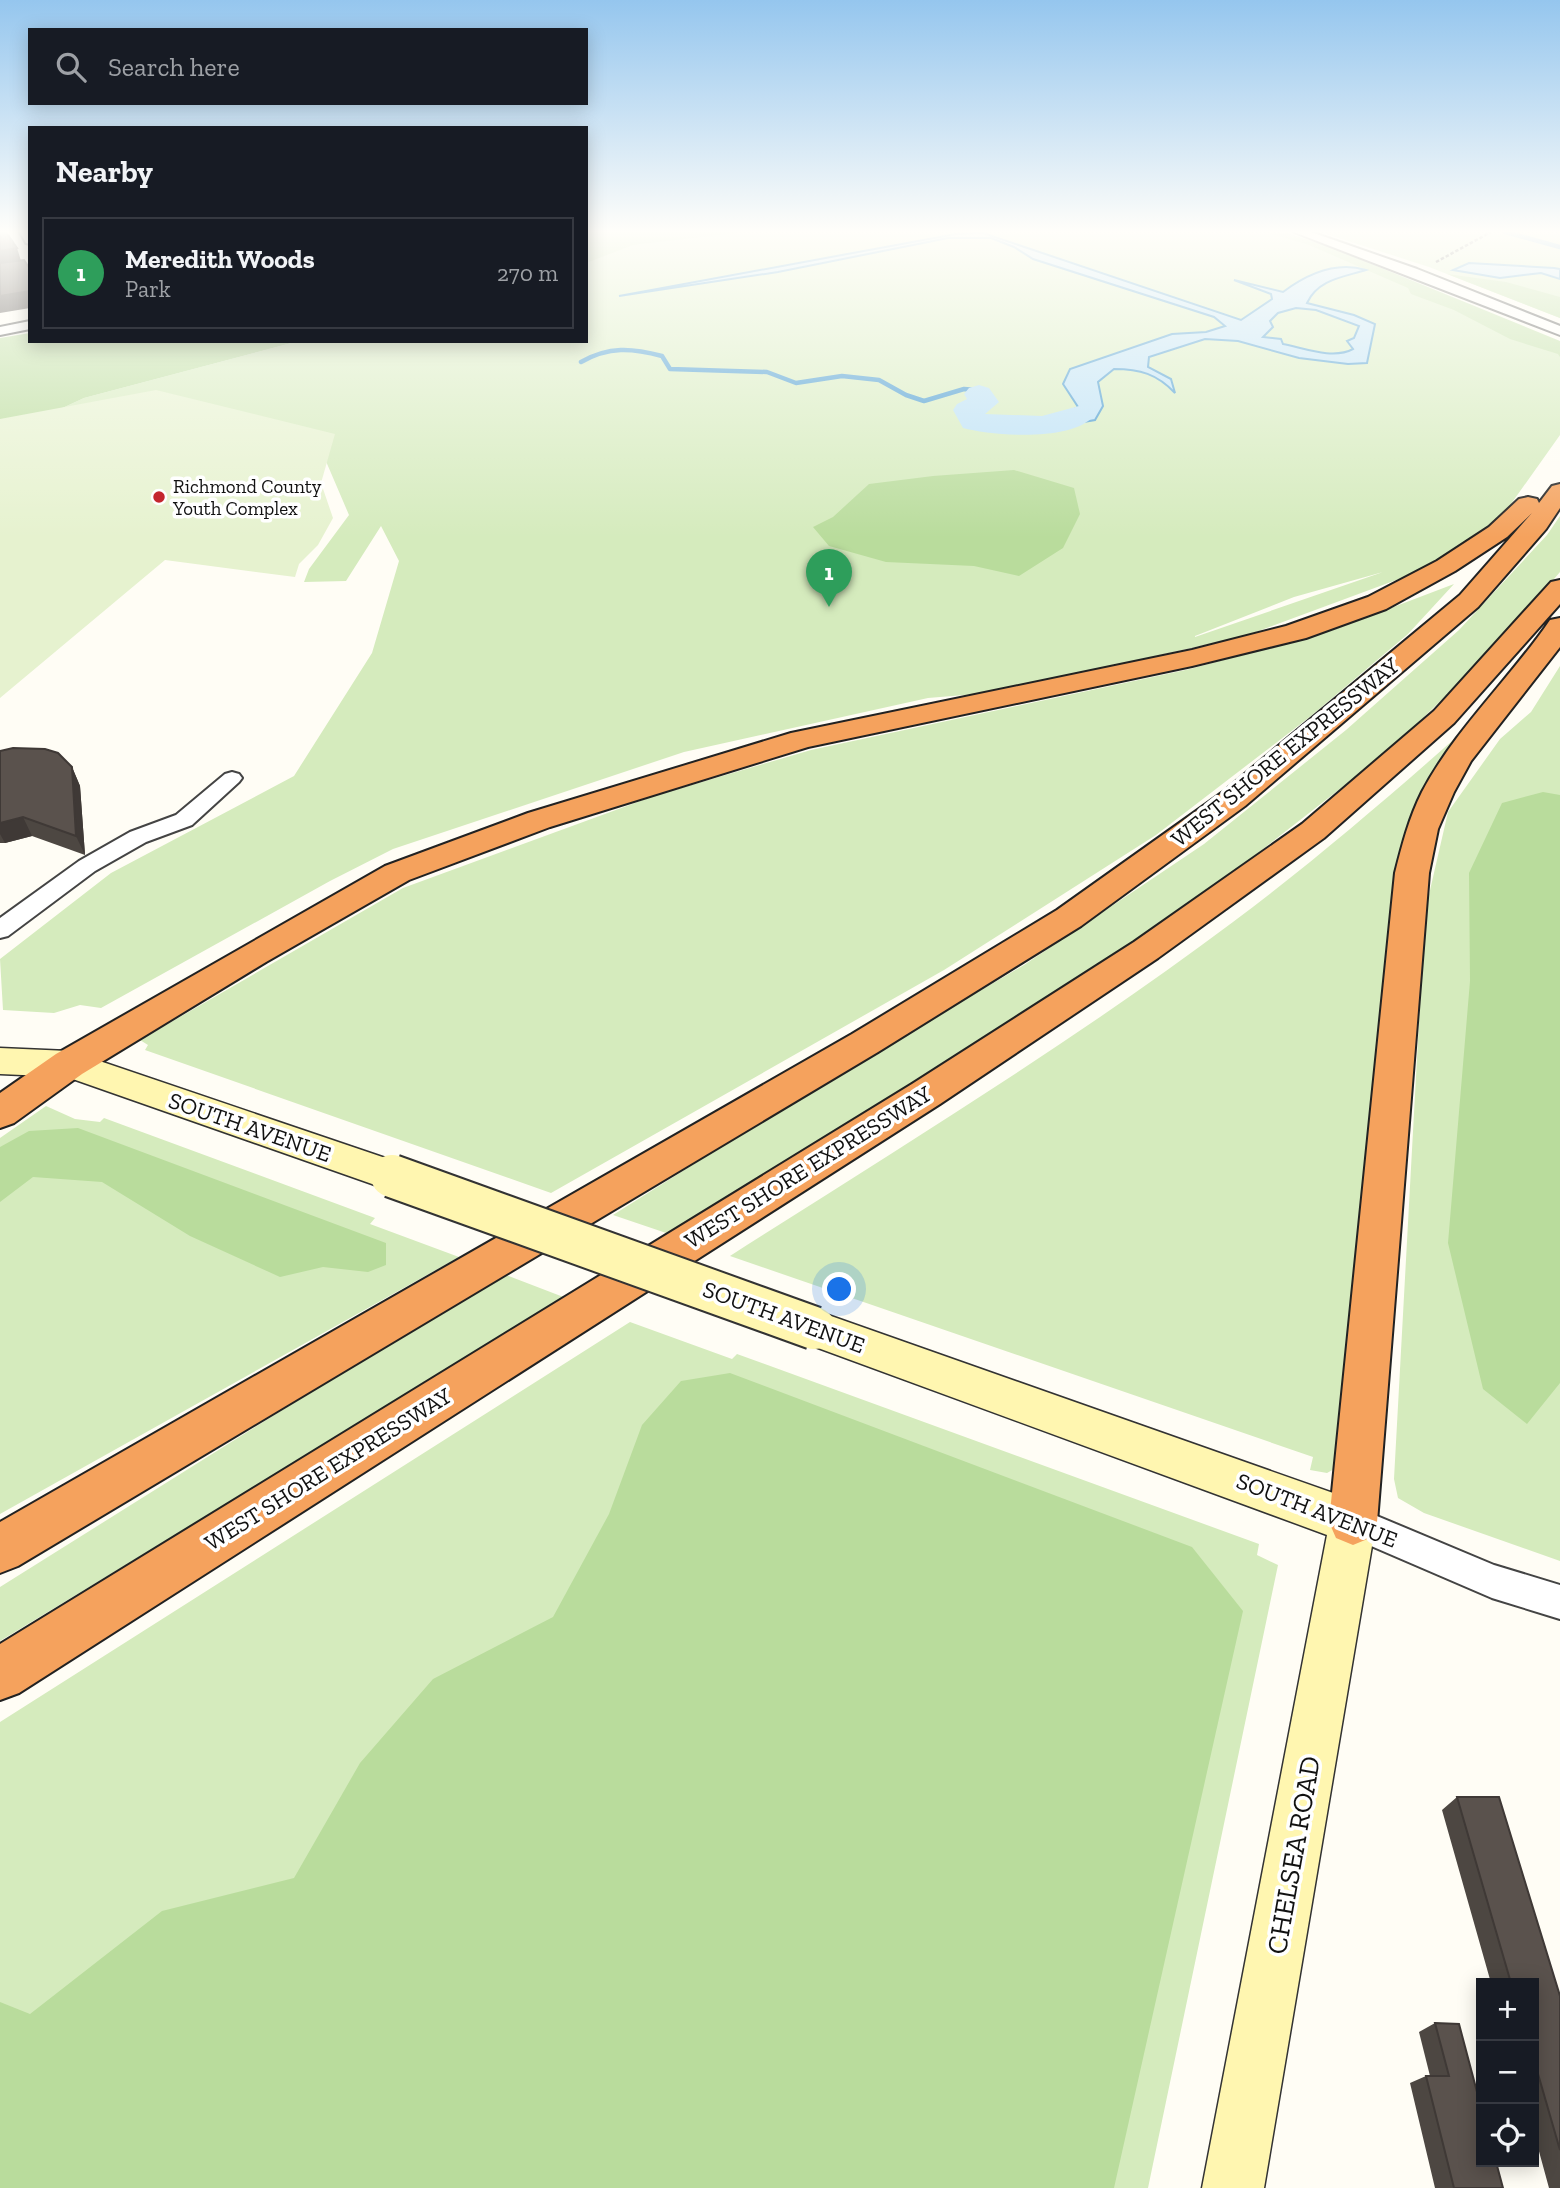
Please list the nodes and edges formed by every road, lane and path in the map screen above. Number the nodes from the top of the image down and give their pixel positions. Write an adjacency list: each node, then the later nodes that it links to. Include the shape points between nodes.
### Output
1 (1560, 468): 8 (highway, via 1498,532 1377,603 1296,632 1192,658 802,739 539,820 397,873)
2 (1560, 491): 11 (highway, WEST SHORE EXPRESSWAY, via 1469,601 1234,799 1069,918 865,1043)
3 (1560, 588): 13 (highway, WEST SHORE EXPRESSWAY, via 1444,717 1313,831 1146,950 926,1094)
4 (1560, 626): 10 (highway, via 1458,758 1422,829 1412,873)
5 (232, 778): 6 (street, via 184,820 138,837 87,866)
6 (0, 930)
7 (0, 1061): 8 (street, SOUTH AVENUE)
8 (69, 1064): 9 (highway); 10 (street, SOUTH AVENUE, bridge)
9 (0, 1113)
10 (1353, 1522): 12 (street, SOUTH AVENUE, via 1492,1581); 14 (street, CHELSEA ROAD)
11 (0, 1549)
12 (1560, 1602)
13 (0, 1674)
14 (1233, 2188)

